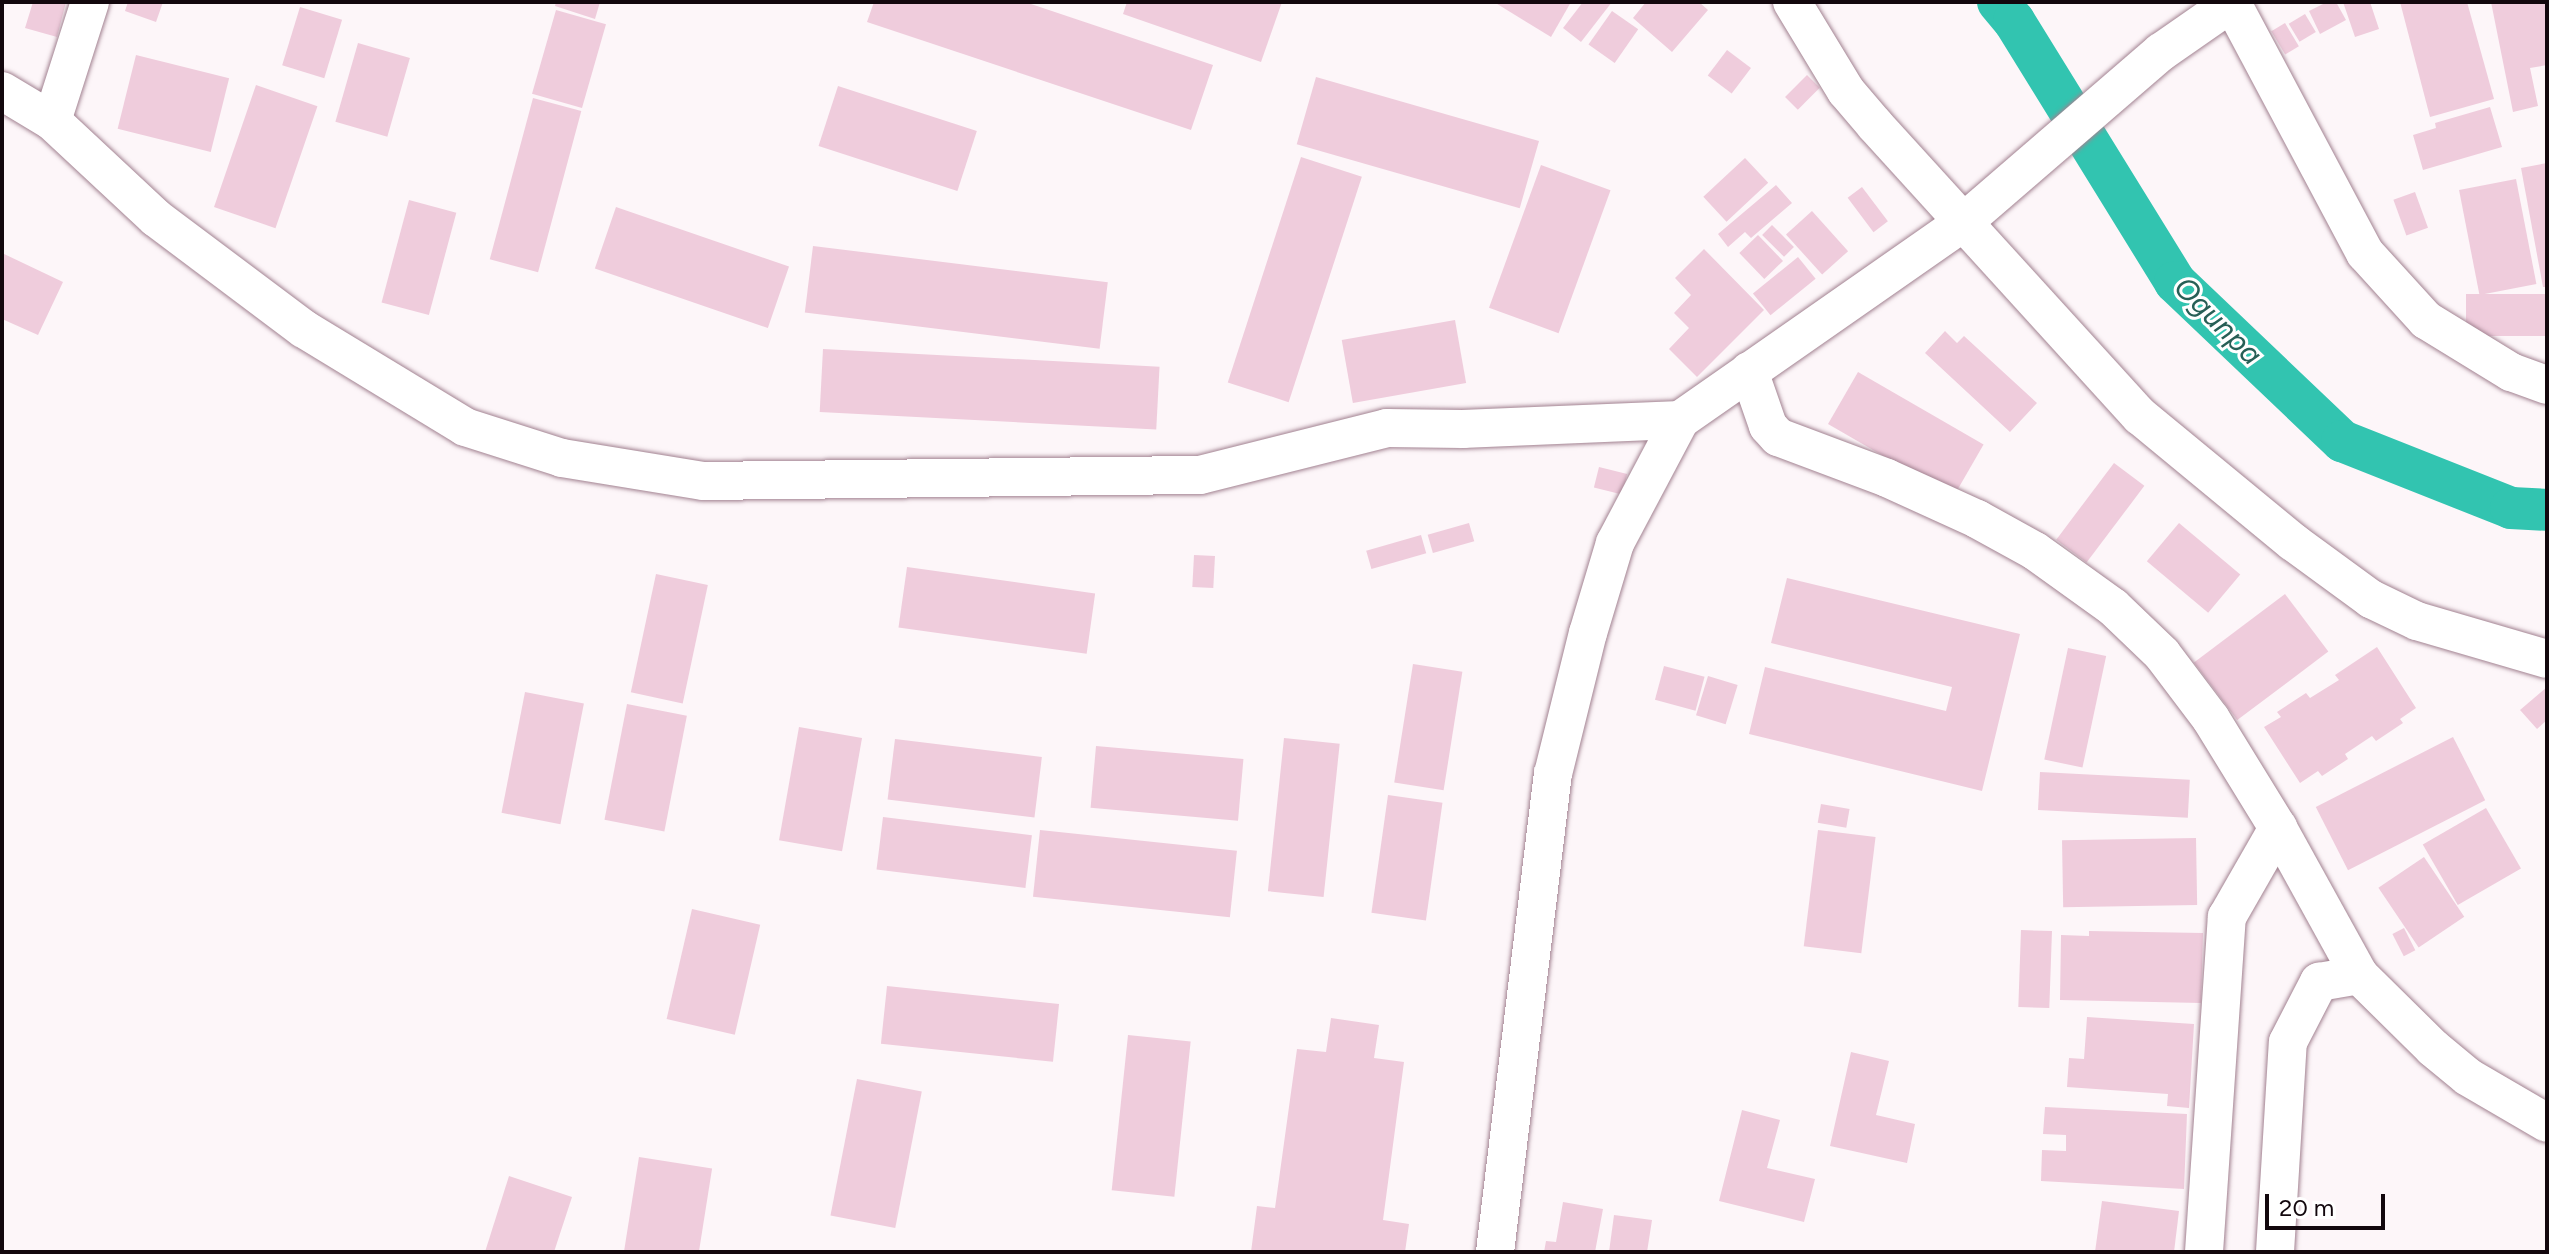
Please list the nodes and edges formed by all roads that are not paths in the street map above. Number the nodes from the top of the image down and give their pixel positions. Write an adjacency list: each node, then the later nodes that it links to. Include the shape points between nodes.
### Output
1 (90, 2): 5 (street)
2 (1792, 2): 6 (street, via 1846,91)
3 (2233, 2): 6 (street, via 2161,52); 8 (street, via 2365,253 2426,320 2511,372)
4 (2, 91): 5 (street)
5 (52, 121): 9 (street, via 156,218 304,329 465,427 562,458 646,475 703,481 1200,475 1387,428)
6 (1976, 213): 7 (street); 10 (street, via 2140,416 2293,542 2371,599 2417,621)
7 (1749, 371): 9 (street); 11 (street, via 1768,426 1778,437 1977,519 2035,551 2113,607 2162,654 2195,697)
8 (2547, 385)
9 (1680, 420): 14 (street, via 1615,543 1553,774)
10 (2547, 659)
11 (2278, 828): 12 (street); 15 (street, via 2227,917)
12 (2359, 975): 13 (street, via 2468,1077); 16 (street, via 2319,982 2288,1042)
13 (2547, 1123)
14 (1495, 1252)
15 (2204, 1252)
16 (2275, 1252)

